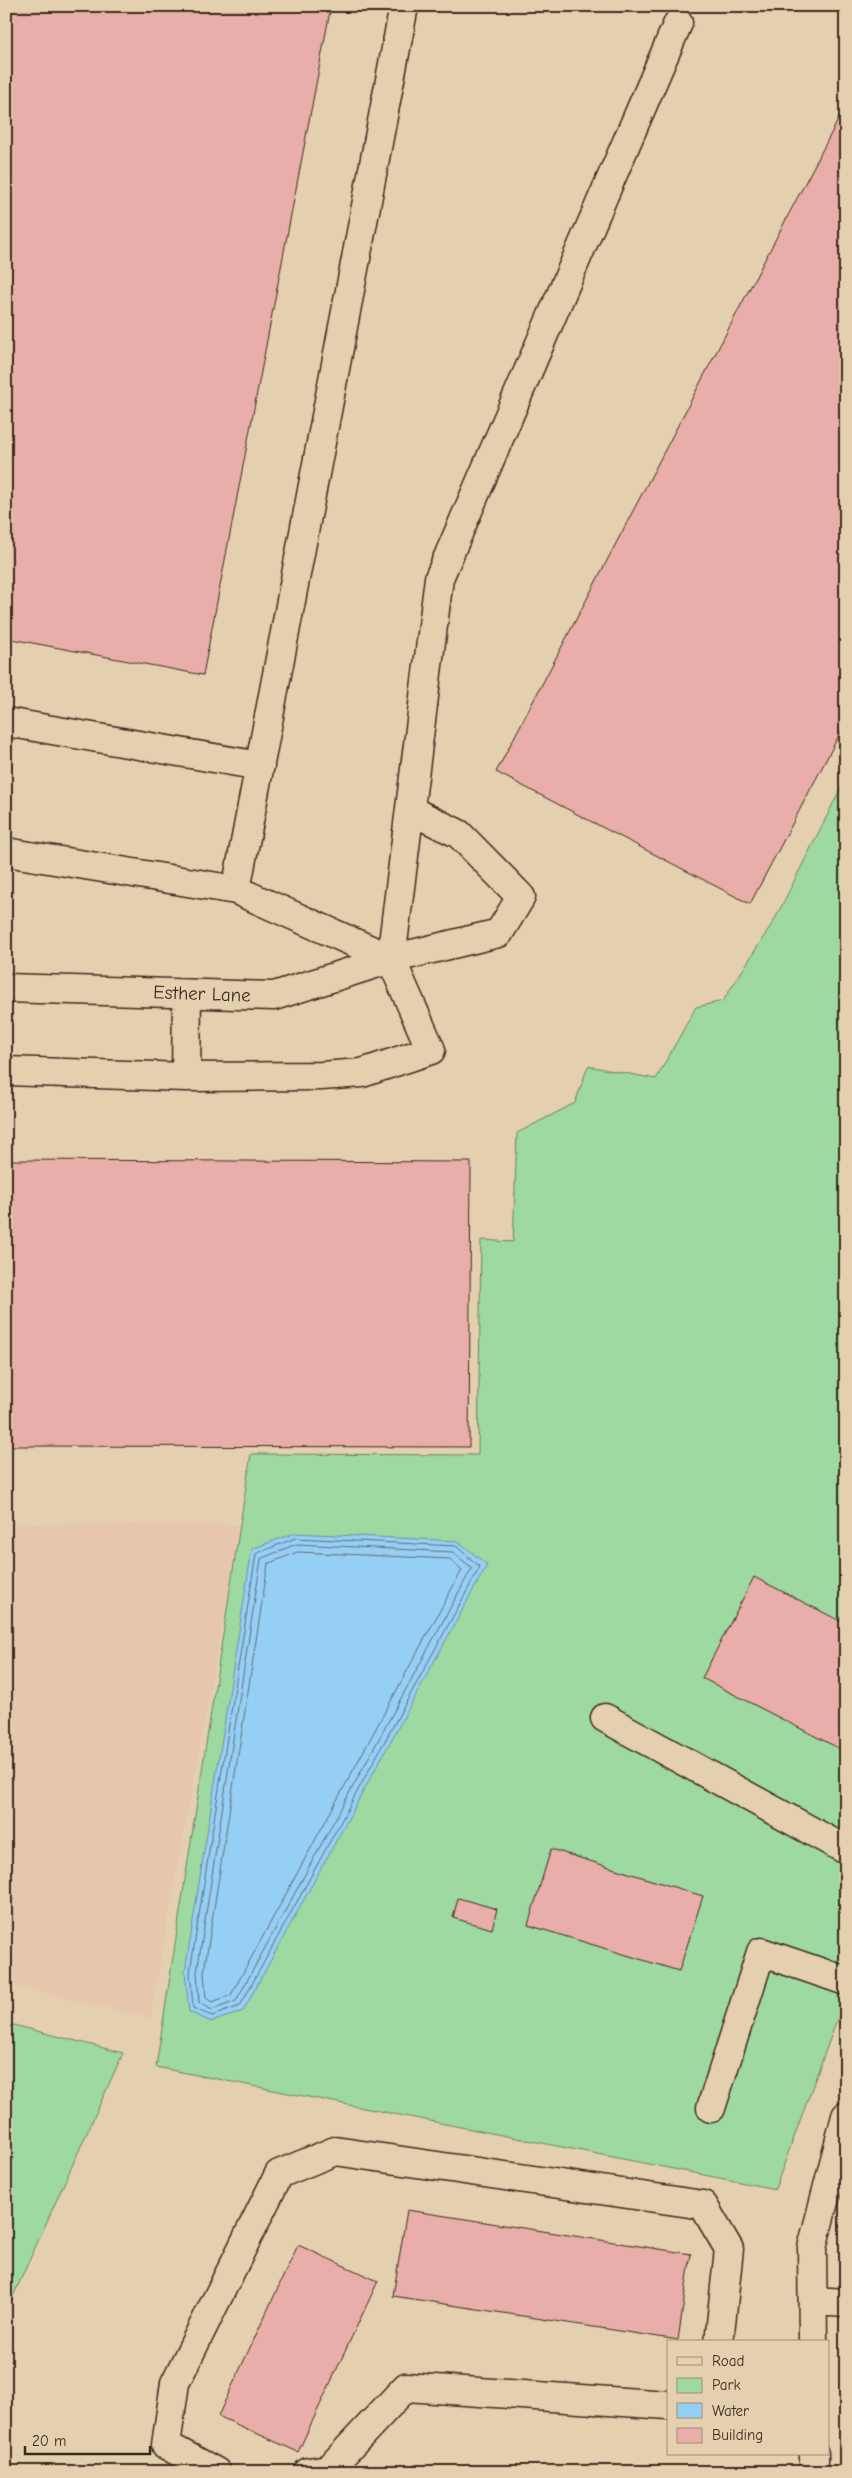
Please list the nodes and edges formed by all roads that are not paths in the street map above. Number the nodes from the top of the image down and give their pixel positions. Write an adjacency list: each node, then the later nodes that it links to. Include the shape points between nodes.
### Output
1 (404, 6): 4 (street)
2 (678, 23): 5 (street, via 439,578)
3 (6, 722): 4 (street)
4 (260, 766): 7 (street)
5 (410, 810): 8 (street); 8 (street, Esther Lane, via 459,834 521,897 499,933)
6 (6, 852): 7 (street)
7 (236, 890): 8 (street)
8 (391, 959): 10 (street, Esther Lane, via 274,996); 12 (street, via 431,1050 362,1073)
9 (6, 988): 10 (street, Esther Lane)
10 (186, 994): 12 (street)
11 (6, 1071): 12 (street)
12 (186, 1077)
13 (605, 1718): 14 (street)
14 (846, 1850)
15 (846, 1981): 16 (street, via 761,1952)
16 (711, 2108)
17 (846, 2116): 18 (street, via 812,2248)
18 (813, 2301): 19 (street); 21 (street)
19 (846, 2303)
20 (719, 2340): 24 (street, via 729,2249 703,2205 335,2151 279,2174 175,2383 166,2445)
21 (813, 2340)
22 (667, 2405): 25 (street, via 406,2387 329,2470)
23 (814, 2456): 26 (street)
24 (216, 2472)
25 (308, 2472)
26 (814, 2472)

